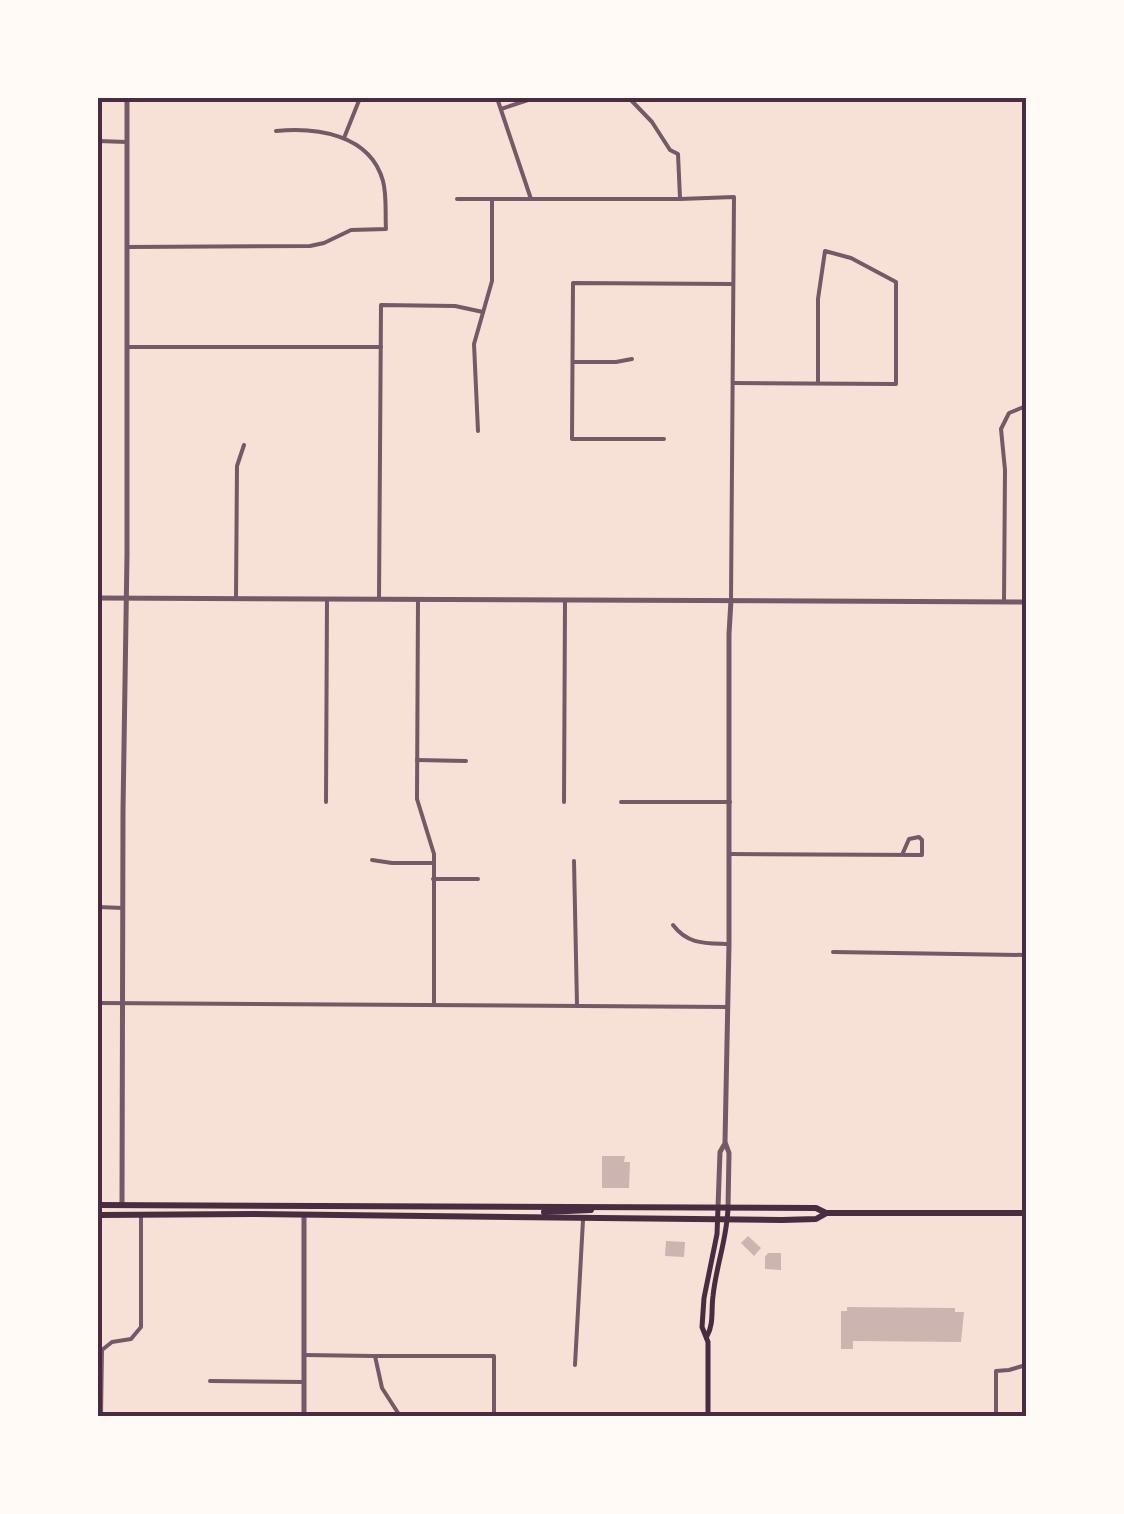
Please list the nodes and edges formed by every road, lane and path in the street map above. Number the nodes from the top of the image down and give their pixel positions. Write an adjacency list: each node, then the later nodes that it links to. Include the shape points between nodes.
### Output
1 (128, 98): 10 (street)
2 (360, 98): 8 (street)
3 (497, 98): 6 (street)
4 (534, 98): 6 (street)
5 (629, 98): 14 (street, via 678,154)
6 (501, 109): 12 (street)
7 (276, 132): 8 (street, via 314,130)
8 (344, 138): 15 (street, via 367,153 381,175 386,229 352,230 310,246)
9 (98, 141): 10 (street)
10 (127, 142): 15 (street)
11 (492, 198): 12 (street); 13 (street); 17 (street, via 492,281)
12 (531, 198): 14 (street)
13 (457, 199)
14 (680, 200): 16 (street, via 734,197)
15 (128, 247): 18 (street)
16 (732, 284): 21 (street, via 573,283); 22 (street)
17 (483, 312): 19 (street, via 382,305); 25 (street, via 474,356)
18 (127, 347): 19 (street); 29 (street)
19 (381, 348): 32 (street)
20 (632, 359): 21 (street)
21 (572, 362): 26 (street, via 572,438)
22 (733, 383): 23 (street); 35 (street)
23 (818, 384): 23 (street, via 818,299 825,251 896,282 896,384)
24 (1026, 406): 36 (street, via 1009,413 1001,429)
25 (478, 431)
26 (664, 439)
27 (244, 445): 30 (street, via 237,466)
28 (98, 598): 29 (street)
29 (127, 598): 30 (street); 52 (street)
30 (236, 598): 31 (street)
31 (327, 599): 32 (street); 40 (street)
32 (379, 599): 33 (street)
33 (418, 599): 34 (street); 38 (street)
34 (565, 600): 35 (street); 41 (street)
35 (731, 600): 36 (street); 43 (street)
36 (1004, 602): 37 (street)
37 (1026, 602)
38 (418, 760): 39 (street); 48 (street, via 418,804)
39 (466, 760)
40 (326, 802)
41 (564, 802)
42 (621, 802): 43 (street)
43 (730, 802): 44 (street)
44 (730, 854): 45 (street); 54 (street)
45 (902, 855): 45 (street, via 908,839 920,837 922,855)
46 (372, 860): 48 (street)
47 (574, 861): 60 (street)
48 (434, 863): 49 (street)
49 (433, 879): 50 (street); 59 (street)
50 (478, 879)
51 (98, 907): 52 (street)
52 (123, 908): 57 (street)
53 (673, 925): 54 (street, via 694,942)
54 (729, 944): 61 (street)
55 (833, 952): 56 (street)
56 (1026, 955)
57 (122, 1002): 58 (street); 59 (street); 65 (street)
58 (98, 1003)
59 (434, 1004): 60 (street)
60 (577, 1005): 61 (street)
61 (728, 1006): 62 (street)
62 (725, 1142): 68 (street); 69 (street)
63 (140, 1204): 65 (main road); 66 (main road); 72 (street)
64 (98, 1205): 65 (main road)
65 (122, 1205): 75 (street)
66 (304, 1205): 67 (main road); 73 (street)
67 (595, 1207): 68 (main road); 76 (main road)
68 (718, 1208): 69 (main road); 78 (main road)
69 (728, 1208): 70 (main road); 79 (main road)
70 (826, 1213): 71 (main road); 79 (main road, via 816,1219)
71 (1026, 1213)
72 (140, 1215): 73 (main road); 75 (main road); 87 (street, via 141,1326 131,1339 102,1350)
73 (304, 1215): 76 (main road); 81 (street)
74 (98, 1216): 75 (main road)
75 (122, 1216)
76 (514, 1216): 77 (main road)
77 (583, 1218): 78 (main road); 84 (street)
78 (718, 1219): 79 (main road); 80 (main road, via 704,1298)
79 (728, 1219): 80 (main road)
80 (707, 1336): 91 (main road)
81 (304, 1355): 82 (street); 86 (street)
82 (374, 1356): 89 (street, via 382,1388); 90 (street, via 494,1356)
83 (1026, 1365): 92 (street, via 996,1371)
84 (575, 1366)
85 (210, 1381): 86 (street)
86 (304, 1382): 88 (street)
87 (101, 1416)
88 (304, 1416)
89 (400, 1416)
90 (494, 1416)
91 (708, 1416)
92 (996, 1416)

